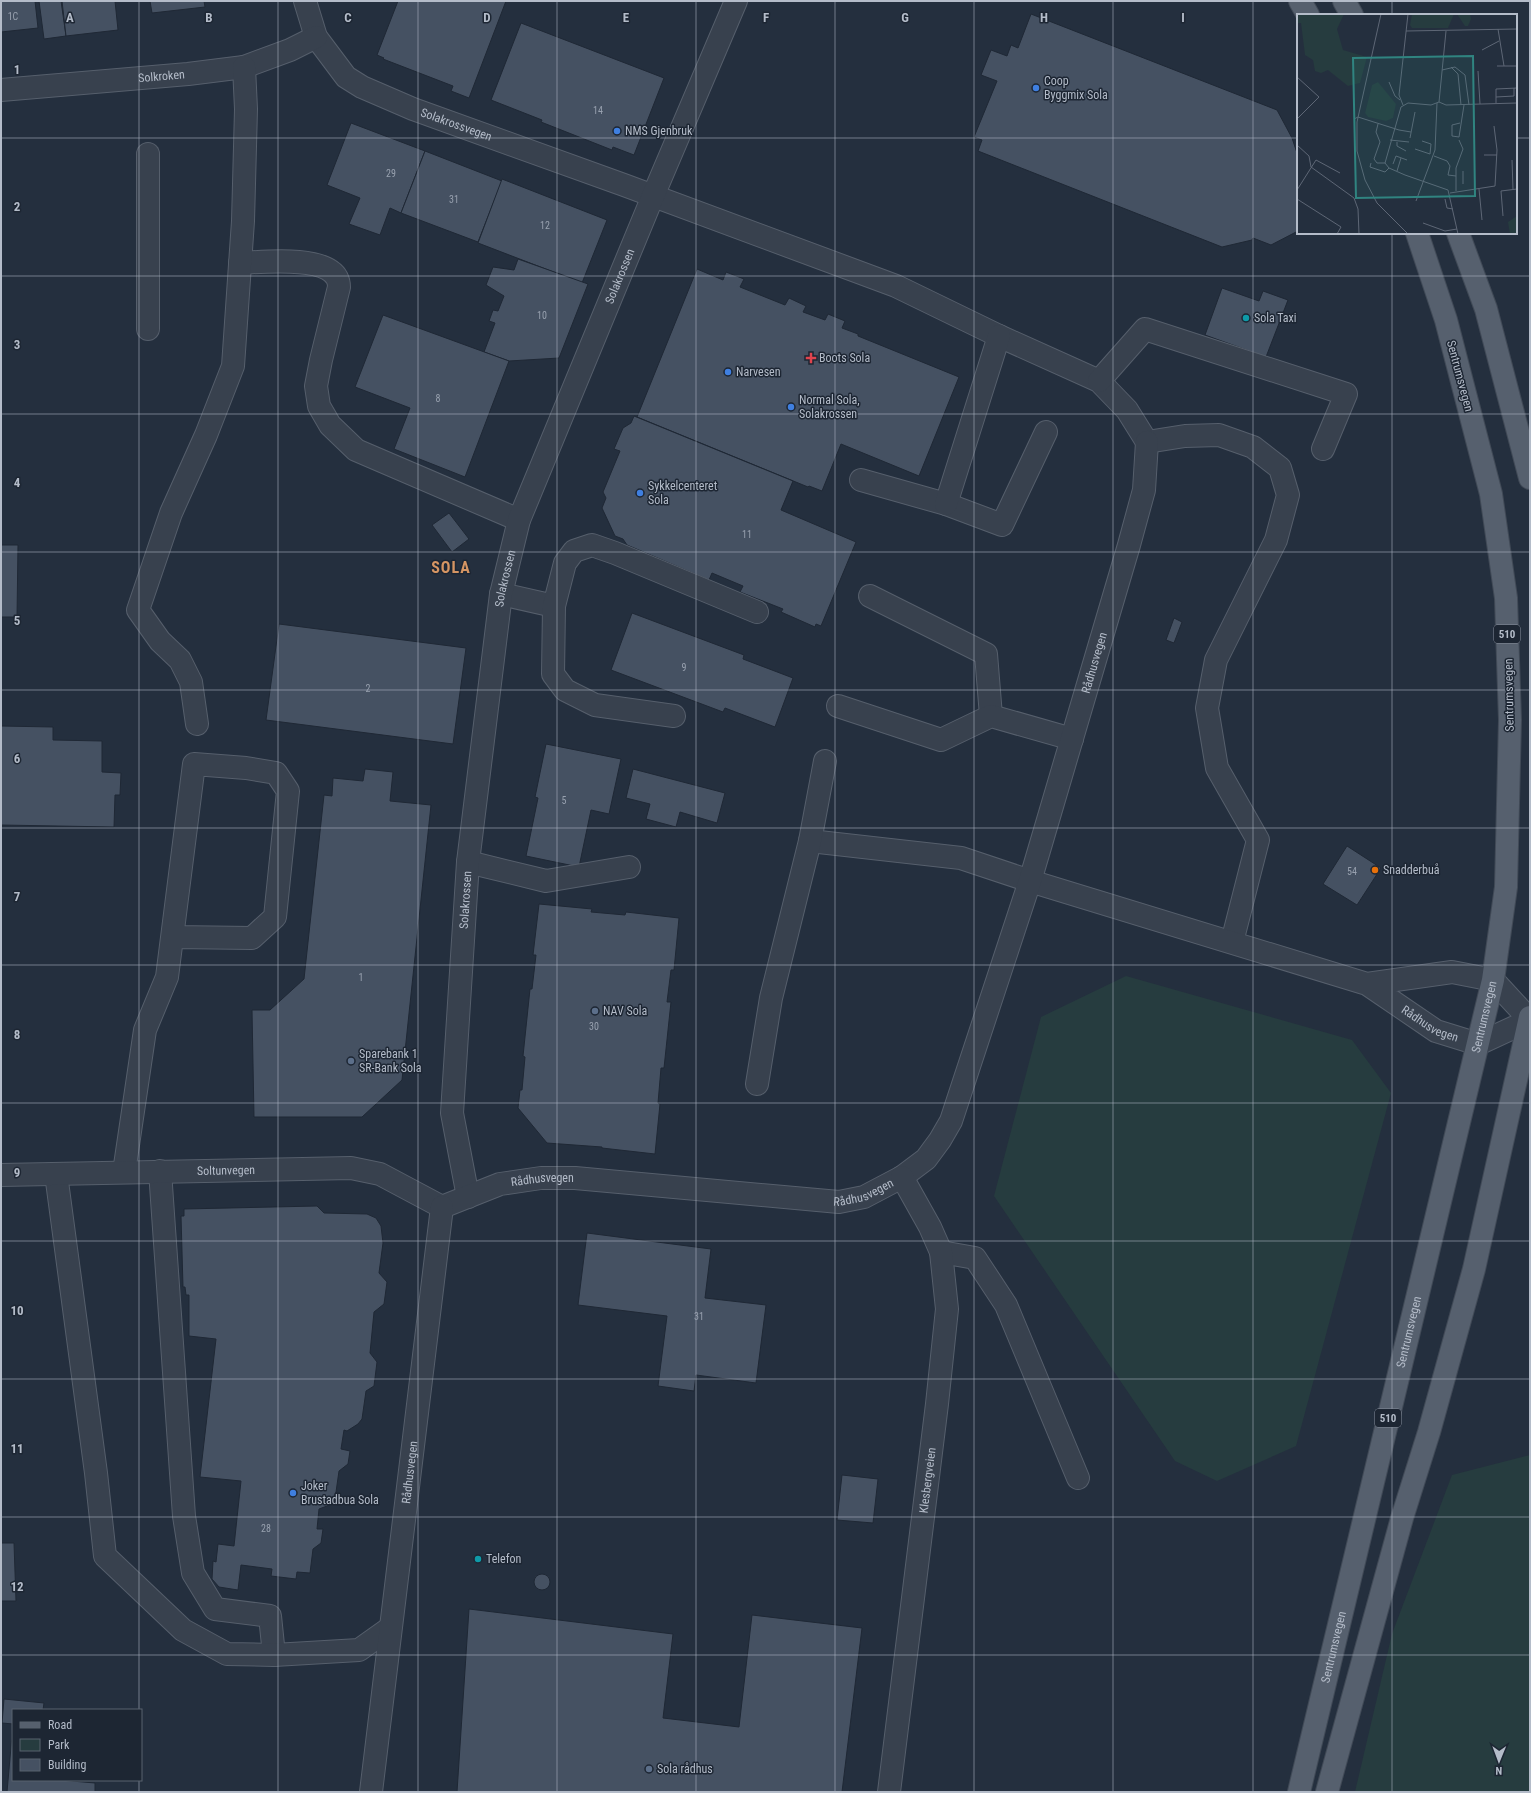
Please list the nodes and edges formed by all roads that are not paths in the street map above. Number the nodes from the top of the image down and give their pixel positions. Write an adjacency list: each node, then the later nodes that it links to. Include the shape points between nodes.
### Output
1 (305, 1): 7 (street, Solakrossvegen)
2 (736, 1): 11 (street, Solakrossen)
3 (1300, 1): 5 (main road)
4 (1344, 1): 6 (main road)
5 (1307, 14)
6 (1351, 14)
7 (316, 37): 8 (street, Solkroken); 11 (street, Solakrossvegen, via 346,77 362,87 420,112)
8 (244, 67): 9 (street, Solkroken); 14 (street, via 246,110)
9 (1, 90)
10 (148, 154): 15 (street)
11 (652, 196): 16 (street, Solakrossvegen, via 896,286); 24 (street, Solakrossen)
12 (1417, 234): 41 (main road, Sentrumsvegen / 510, via 1446,320 1491,494 1506,598 1510,720 1506,887)
13 (1458, 234): 21 (main road, via 1486,309)
14 (240, 263): 24 (street, via 297,261 326,268 337,277 339,287 316,386 319,406 330,425 356,450); 32 (street, via 233,366 171,513 138,610 160,641 180,660 192,682)
15 (148, 329)
16 (999, 336): 17 (street, Solakrossvegen); 23 (street)
17 (1099, 381): 19 (street, via 1127,410); 20 (street, via 1145,329 1346,394)
18 (1046, 432): 23 (street, via 1002,526)
19 (1147, 442): 33 (street, Rådhusvegen, via 1144,490); 40 (street, via 1185,436 1220,435 1254,447 1280,468 1288,495 1276,540 1216,660 1207,708 1217,768 1258,840)
20 (1324, 449)
21 (1530, 478)
22 (861, 480): 23 (street)
23 (946, 504)
24 (520, 520): 25 (street, Solakrossen)
25 (501, 594): 27 (street); 36 (street, Solakrossen)
26 (870, 596): 31 (street, via 986,654)
27 (554, 606): 28 (street, via 565,563 574,551 592,545); 30 (street, via 553,674 565,690 595,705)
28 (757, 612)
29 (838, 706): 31 (street, via 941,740)
30 (674, 716)
31 (991, 716): 33 (street)
32 (197, 724)
33 (1072, 739): 38 (street, Rådhusvegen)
34 (825, 761): 35 (street)
35 (810, 841): 38 (street, via 961,858); 45 (street, via 771,998)
36 (468, 862): 37 (street, via 546,881); 51 (street, Solakrossen, via 452,1113)
37 (629, 867)
38 (1030, 881): 40 (street, Rådhusvegen); 50 (street, Rådhusvegen, via 951,1121 926,1158)
39 (173, 937): 39 (street, via 194,764 276,773 288,791 275,918 252,938); 47 (street, via 167,977 145,1030)
40 (1232, 942): 42 (street, Rådhusvegen)
41 (1493, 980): 42 (street, Rådhusvegen, via 1452,972); 43 (street); 44 (main road, Sentrumsvegen / 510)
42 (1367, 984): 44 (street, Rådhusvegen, via 1436,1031)
43 (1530, 1018): 44 (street); 60 (main road, via 1474,1269)
44 (1478, 1044): 59 (main road, Sentrumsvegen / 510)
45 (757, 1084)
46 (160, 1171): 47 (street, Soltunvegen); 52 (street, Soltunvegen, via 351,1168 380,1174); 56 (street, via 184,1516 192,1573 215,1609 270,1616)
47 (124, 1172): 48 (street, Soltunvegen)
48 (56, 1174): 49 (street, Soltunvegen); 56 (street, via 105,1556 183,1630 227,1654)
49 (1, 1175)
50 (902, 1177): 51 (street, Rådhusvegen, via 864,1197 839,1202 575,1178 541,1178 500,1184); 53 (street, Klesbergveien)
51 (468, 1197): 52 (street, Rådhusvegen)
52 (442, 1207): 55 (street, Rådhusvegen)
53 (941, 1252): 54 (street, via 975,1258 1006,1305); 58 (street, Klesbergveien, via 946,1309 937,1404)
54 (1078, 1478)
55 (390, 1628): 56 (street, via 359,1650); 57 (street, Rådhusvegen)
56 (274, 1655)
57 (371, 1792)
58 (889, 1792)
59 (1299, 1792)
60 (1327, 1792)

